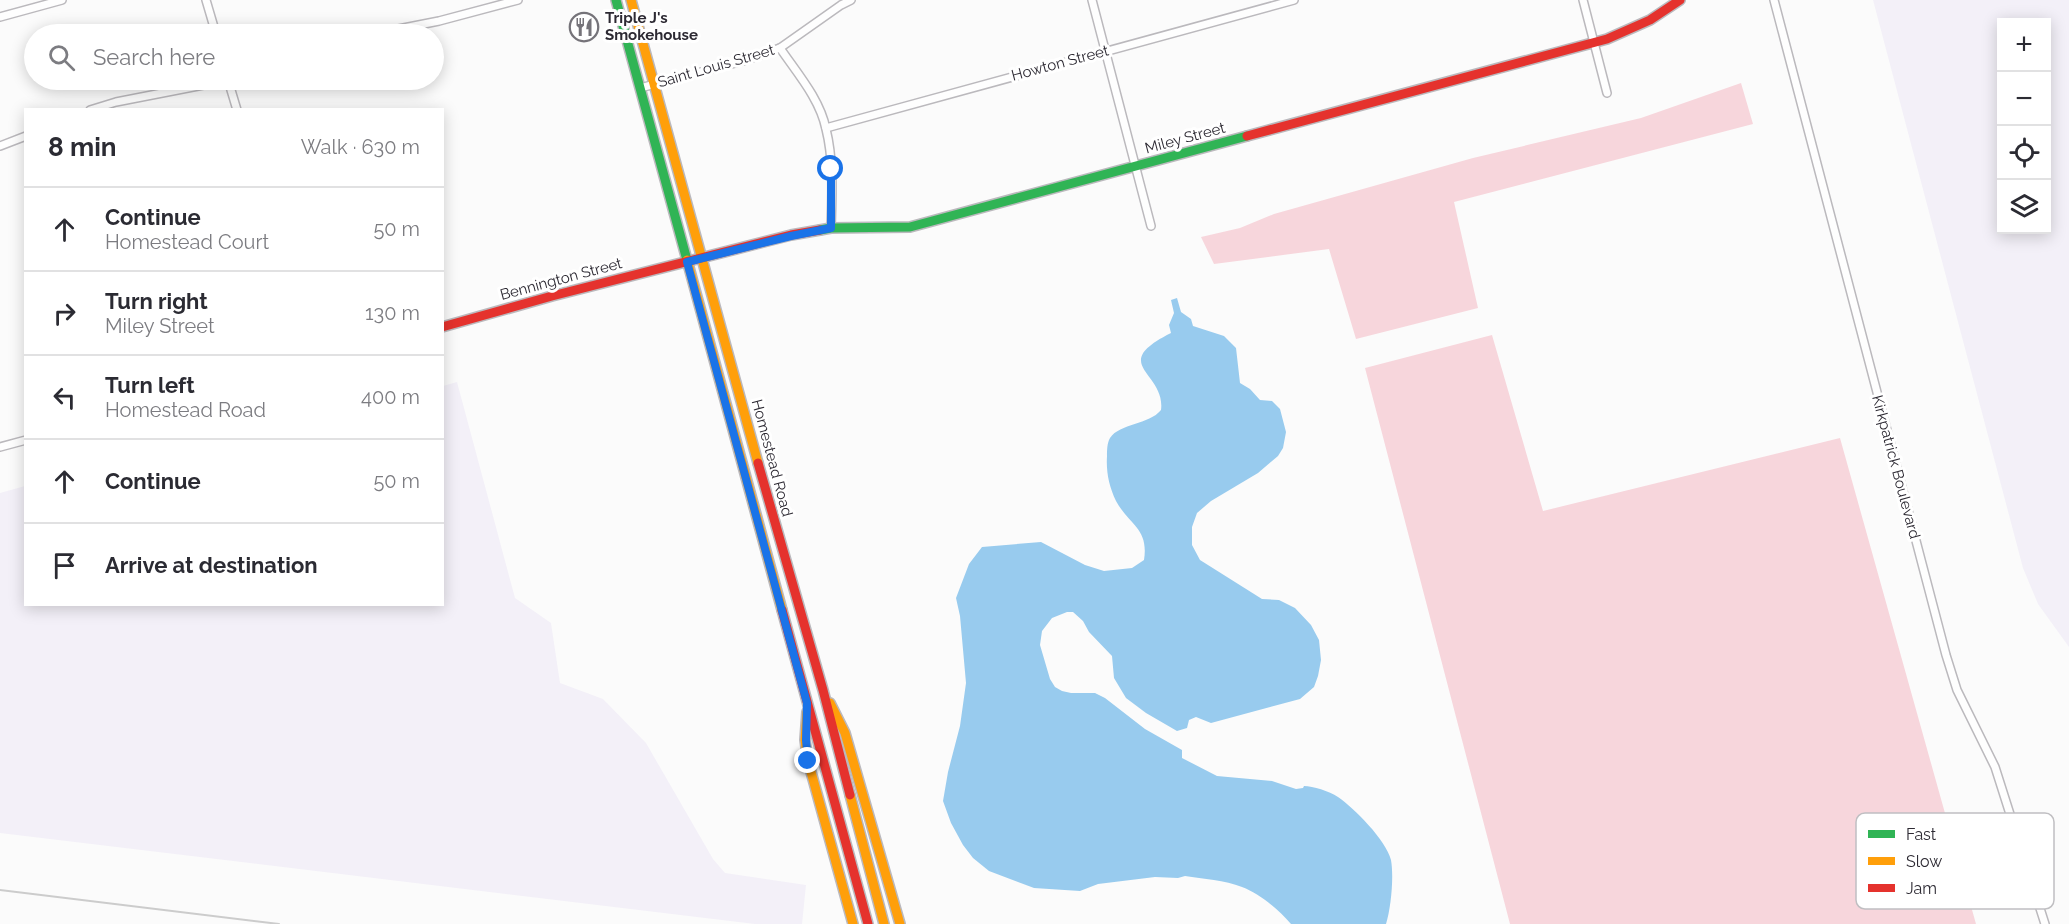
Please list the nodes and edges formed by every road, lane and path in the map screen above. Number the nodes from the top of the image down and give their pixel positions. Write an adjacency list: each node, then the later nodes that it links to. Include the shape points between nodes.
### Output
1 (62, 0): 12 (street)
2 (206, 0): 13 (street)
3 (518, 0): 14 (street)
4 (616, 0): 19 (main road, Homestead Road)
5 (631, 0): 18 (main road, Homestead Road)
6 (851, 0): 16 (street, Saint Louis Street)
7 (1092, 0): 17 (street)
8 (1294, 0): 17 (street, Howton Street)
9 (1583, 0): 15 (street)
10 (1680, 0): 15 (main road, Miley Street, via 1643,25)
11 (1774, 0): 38 (street, Kirkpatrick Boulevard, via 1946,655 1960,695 1995,767)
12 (0, 17)
13 (213, 24)
14 (424, 24)
15 (1595, 43): 22 (street); 28 (main road, Miley Street)
16 (780, 48): 18 (street, Saint Louis Street); 25 (street, via 807,87)
17 (1106, 51): 25 (street, Howton Street); 28 (street)
18 (655, 84): 19 (street, Saint Louis Street); 31 (main road, Homestead Road)
19 (640, 88): 32 (main road, Homestead Road)
20 (177, 90): 23 (street)
21 (231, 90): 24 (street)
22 (1607, 93)
23 (96, 108)
24 (236, 108)
25 (826, 128): 30 (street)
26 (24, 137): 27 (street)
27 (0, 146)
28 (1137, 167): 29 (street); 30 (main road, Miley Street, via 910,228)
29 (1151, 226)
30 (831, 228): 31 (main road, Miley Street)
31 (702, 257): 32 (main road, Miley Street); 36 (main road, Homestead Road)
32 (687, 262): 33 (main road, Bennington Street); 37 (main road, Homestead Road)
33 (444, 326)
34 (24, 441): 35 (street)
35 (0, 447)
36 (823, 690): 42 (main road, Homestead Road); 43 (main road, via 845,733)
37 (807, 703): 40 (main road, via 806,751); 41 (main road, Homestead Road)
38 (2010, 813)
39 (2040, 909): 44 (street, Kirkpatrick Boulevard)
40 (853, 924)
41 (868, 924)
42 (884, 924)
43 (900, 924)
44 (2045, 924)

